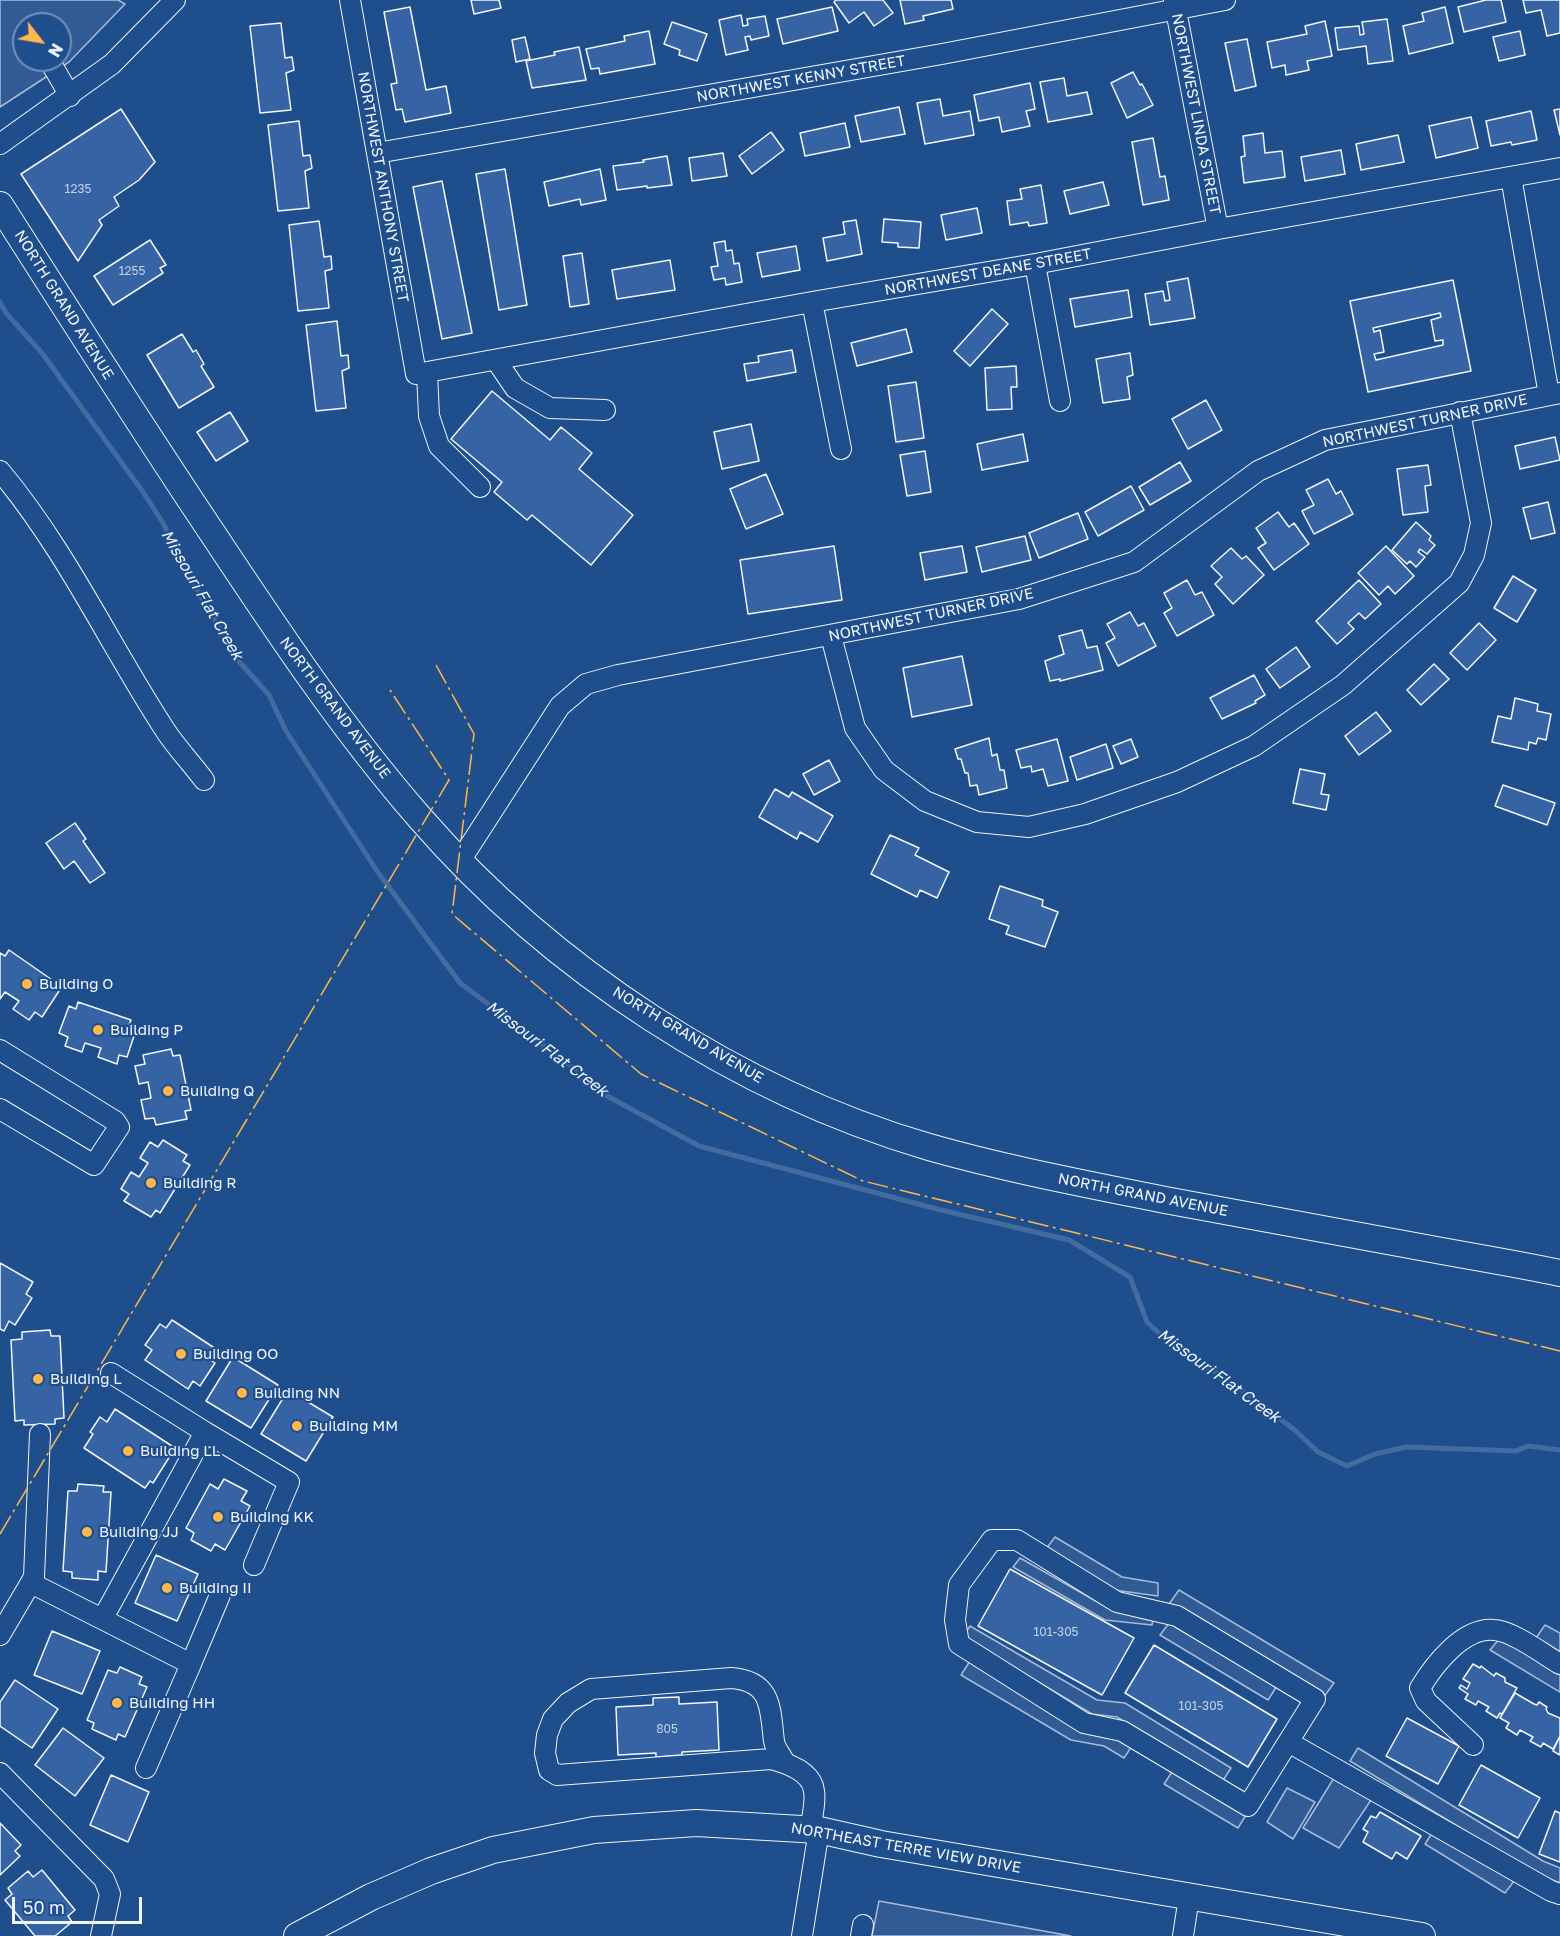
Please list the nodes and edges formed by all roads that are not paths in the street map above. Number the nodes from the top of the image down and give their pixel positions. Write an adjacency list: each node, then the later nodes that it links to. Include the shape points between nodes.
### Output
1 (175, 0): 6 (street, via 112,64)
2 (350, 0): 8 (street, NORTHWEST ANTHONY STREET)
3 (1226, 0): 4 (street, NORTHWEST KENNY STREET)
4 (1175, 5): 8 (street, NORTHWEST KENNY STREET, via 942,54); 12 (street, NORTHWEST LINDA STREET)
5 (56, 72): 6 (street)
6 (70, 96): 7 (street)
7 (0, 144)
8 (376, 153): 16 (street, NORTHWEST ANTHONY STREET)
9 (1560, 168): 10 (street, NORTHWEST DEANE STREET)
10 (1511, 177): 12 (street, NORTHWEST DEANE STREET); 17 (street)
11 (0, 205): 26 (main road, NORTH GRAND AVENUE, via 129,408 315,686 421,820)
12 (1218, 229): 13 (street, NORTHWEST DEANE STREET)
13 (1035, 264): 14 (street, NORTHWEST DEANE STREET); 18 (street)
14 (812, 302): 15 (street, NORTHWEST DEANE STREET); 21 (street)
15 (496, 360): 16 (street, NORTHWEST DEANE STREET); 19 (street, via 515,388 550,408)
16 (422, 373): 23 (street, NORTHWEST ANTHONY STREET, via 438,446)
17 (1555, 394): 20 (street, NORTHWEST TURNER DRIVE)
18 (1060, 401)
19 (605, 410)
20 (1460, 412): 24 (street, NORTHWEST TURNER DRIVE, via 1325,440 1258,471 1134,562 1019,599); 24 (street, via 1481,523 1474,555 1459,582 1343,685 1254,746 1177,782 1085,814 1029,827 977,822 925,801 884,770 855,728)
21 (841, 449)
22 (0, 471): 25 (street, via 57,551 168,734)
23 (480, 487)
24 (831, 636): 26 (street, NORTHWEST TURNER DRIVE, via 586,684 560,706)
25 (204, 780)
26 (460, 861): 29 (main road, NORTH GRAND AVENUE, via 556,950 629,1004 737,1068 833,1114 927,1146 1031,1172)
27 (0, 1050): 28 (street, via 119,1127 94,1165)
28 (0, 1108)
29 (1560, 1273)
30 (111, 1373): 31 (street)
31 (205, 1432): 33 (street, via 289,1482); 36 (street)
32 (40, 1434): 34 (street)
33 (254, 1565)
34 (31, 1583): 36 (street); 37 (street)
35 (220, 1595): 38 (street)
36 (103, 1618): 38 (street)
37 (0, 1635)
38 (191, 1664): 43 (street)
39 (1560, 1664): 41 (street, via 1493,1629 1460,1641 1420,1688 1426,1701)
40 (1290, 1743): 40 (street, via 1248,1806 1122,1731 1084,1723 959,1644 959,1585 992,1540 1017,1540 1117,1602 1177,1616 1316,1699); 46 (street)
41 (1473, 1745)
42 (785, 1763): 42 (street, via 771,1759 557,1775 549,1770 545,1753 553,1719 568,1703 591,1689 731,1678 744,1679 767,1698 773,1713 774,1744); 45 (street, via 806,1777 814,1791)
43 (146, 1768)
44 (0, 1773): 48 (street, via 104,1879 110,1894)
45 (815, 1830): 47 (main road, NORTHEAST TERRE VIEW DRIVE); 49 (main road, NORTHEAST TERRE VIEW DRIVE, via 696,1823 594,1830 493,1850 371,1897); 50 (street)
46 (1560, 1894)
47 (1189, 1897): 51 (street); 52 (main road, NORTHEAST TERRE VIEW DRIVE)
48 (101, 1936)
49 (297, 1936)
50 (802, 1936)
51 (1182, 1936)
52 (1422, 1936)

